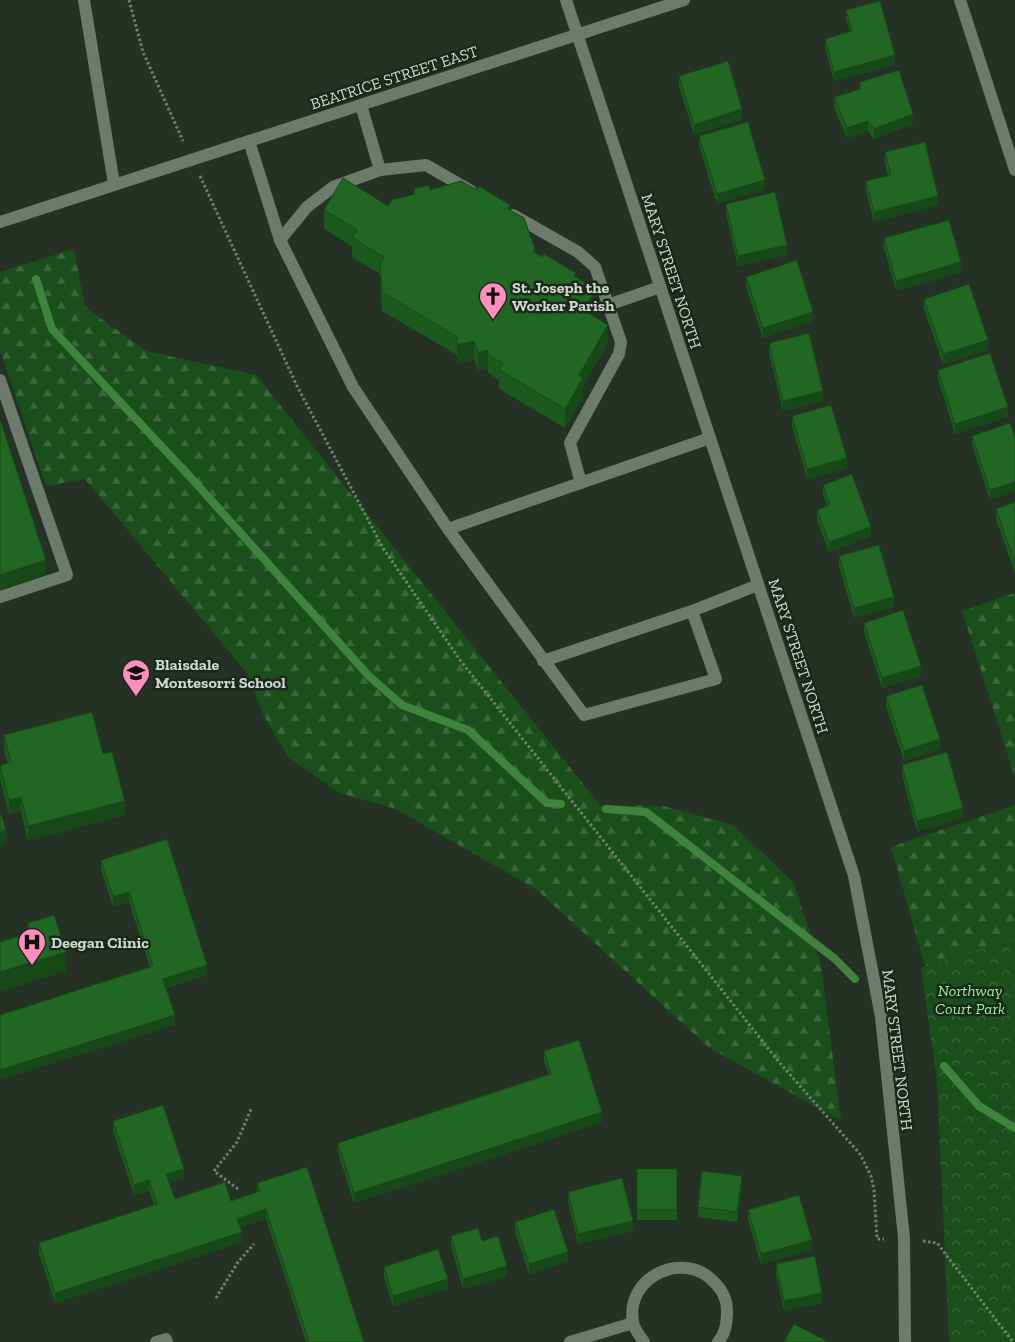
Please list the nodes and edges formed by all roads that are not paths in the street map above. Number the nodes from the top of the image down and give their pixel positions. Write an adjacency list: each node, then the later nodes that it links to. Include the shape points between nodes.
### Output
1 (84, 0): 10 (street)
2 (566, 0): 5 (street, MARY STREET NORTH)
3 (684, 0): 5 (street, BEATRICE STREET EAST)
4 (960, 0): 9 (street)
5 (578, 36): 6 (street, BEATRICE STREET EAST); 15 (street, MARY STREET NORTH)
6 (361, 105): 7 (street, BEATRICE STREET EAST); 8 (street)
7 (249, 141): 10 (street, BEATRICE STREET EAST); 14 (street)
8 (380, 170): 11 (street, via 426,165); 14 (street, via 333,187 307,207)
9 (1015, 170)
10 (114, 184): 13 (street, BEATRICE STREET EAST)
11 (484, 198)
12 (500, 208): 16 (street, via 578,252 595,267)
13 (0, 222)
14 (280, 240): 20 (street, via 353,387)
15 (660, 287): 16 (street); 18 (street, MARY STREET NORTH)
16 (608, 305): 19 (street, via 621,342 618,354 570,443)
17 (0, 380): 22 (street, via 67,575)
18 (710, 438): 19 (street); 21 (street, MARY STREET NORTH)
19 (581, 483): 20 (street)
20 (448, 529): 24 (street)
21 (758, 585): 23 (street); 31 (street, MARY STREET NORTH, via 854,876 881,1017 904,1238)
22 (0, 597)
23 (692, 611): 24 (street); 24 (street, via 716,679 584,715)
24 (543, 660)
25 (633, 1323): 28 (street); 29 (street); 30 (street, via 635,1300 642,1286 654,1274 680,1266 696,1269 721,1289 727,1305 727,1323)
26 (156, 1342): 27 (street, via 166,1339)
27 (167, 1342)
28 (570, 1342)
29 (644, 1342)
30 (718, 1342)
31 (905, 1342)

